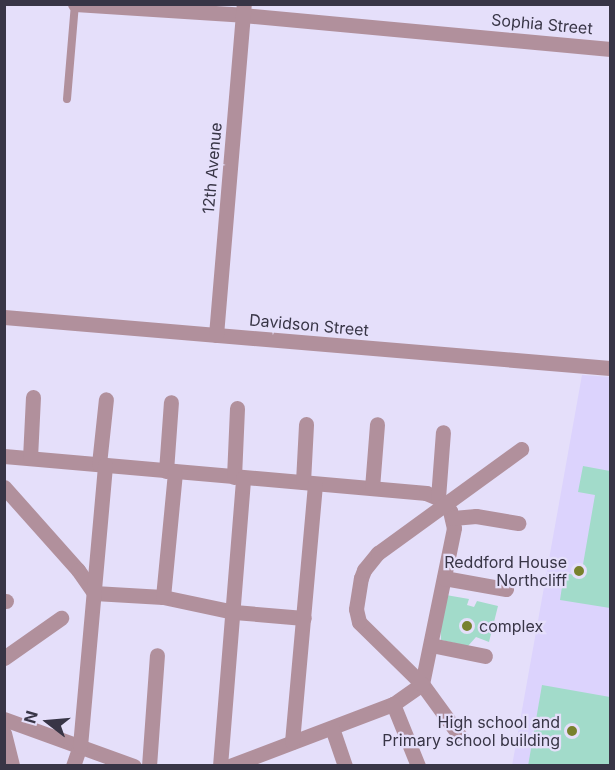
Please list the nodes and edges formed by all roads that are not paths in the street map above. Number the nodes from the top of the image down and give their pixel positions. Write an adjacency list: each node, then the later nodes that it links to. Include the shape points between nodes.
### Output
1 (75, 4): 2 (street, Sophia Street); 4 (lane)
2 (244, 10): 3 (street, Sophia Street); 6 (street, 12th Avenue)
3 (610, 49)
4 (66, 99)
5 (4, 317): 6 (street, Davidson Street)
6 (216, 335): 7 (street, Davidson Street)
7 (610, 368)
8 (33, 397): 17 (street)
9 (106, 399): 18 (street)
10 (171, 402): 19 (street)
11 (237, 408): 20 (street)
12 (306, 424): 21 (street)
13 (377, 424): 23 (street)
14 (442, 432): 24 (street)
15 (521, 449): 24 (street)
16 (4, 456): 17 (street)
17 (30, 458): 18 (street)
18 (102, 465): 19 (street); 29 (street)
19 (170, 471): 20 (street); 30 (street)
20 (238, 478): 21 (street); 31 (street)
21 (309, 483): 23 (street); 33 (street)
22 (4, 487): 29 (street)
23 (372, 488): 24 (street, via 426,493)
24 (442, 501): 25 (street); 38 (street, via 370,562 361,578 356,609 359,622)
25 (453, 518): 26 (street, via 476,516); 27 (street)
26 (518, 523)
27 (444, 578): 28 (street); 34 (street)
28 (506, 589)
29 (94, 593): 30 (street); 45 (street)
30 (163, 597): 31 (street)
31 (234, 612): 33 (street); 51 (street)
32 (61, 618): 37 (street)
33 (304, 618): 44 (street)
34 (431, 645): 36 (street); 38 (street)
35 (157, 655): 50 (street)
36 (485, 656)
37 (4, 658)
38 (422, 684): 39 (street); 43 (street)
39 (393, 704): 41 (street); 54 (street)
40 (4, 719): 45 (street)
41 (332, 728): 44 (street); 53 (street)
42 (4, 733): 47 (street)
43 (462, 739)
44 (292, 742): 46 (street)
45 (80, 746): 48 (street); 49 (street)
46 (264, 760): 52 (street)
47 (12, 765)
48 (73, 765)
49 (134, 765)
50 (148, 765)
51 (220, 765)
52 (230, 765)
53 (345, 765)
54 (418, 765)

